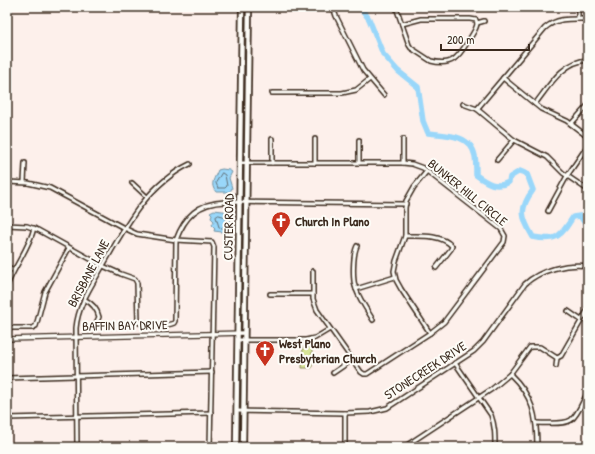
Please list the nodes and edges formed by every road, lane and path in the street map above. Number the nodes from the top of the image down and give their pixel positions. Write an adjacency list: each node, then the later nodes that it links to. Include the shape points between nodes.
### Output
1 (242, 7): 30 (main road, CUSTER ROAD)
2 (249, 7): 31 (main road, CUSTER ROAD)
3 (333, 7): 13 (street, via 359,63)
4 (396, 7): 10 (street)
5 (578, 7): 6 (street)
6 (578, 19): 7 (street); 12 (street, via 562,19 544,28)
7 (588, 19)
8 (484, 21): 9 (street)
9 (477, 22): 10 (street, via 470,19 421,19); 10 (street, via 474,32 457,58 448,62 431,61 411,48)
10 (402, 24)
11 (588, 60): 17 (street, via 575,62 563,70)
12 (503, 78): 17 (street); 19 (street)
13 (370, 79): 14 (street, via 356,90 342,93); 15 (street)
14 (272, 93)
15 (384, 95)
16 (463, 104): 19 (street)
17 (534, 104): 20 (street)
18 (588, 105): 20 (street)
19 (477, 109): 26 (street)
20 (571, 124): 21 (street)
21 (588, 137)
22 (272, 139): 32 (street)
23 (315, 139): 33 (street)
24 (403, 139): 36 (street)
25 (359, 140): 34 (street)
26 (514, 140): 28 (street); 38 (street, via 547,157)
27 (588, 145): 38 (street)
28 (497, 160)
29 (25, 163): 40 (street)
30 (240, 163): 31 (street, BUNKER HILL CIRCLE); 44 (main road, CUSTER ROAD)
31 (246, 163): 32 (street, BUNKER HILL CIRCLE); 45 (main road, CUSTER ROAD)
32 (272, 163): 33 (street, BUNKER HILL CIRCLE)
33 (315, 163): 34 (street, BUNKER HILL CIRCLE)
34 (359, 163): 36 (street, BUNKER HILL CIRCLE)
35 (190, 164): 43 (street, BRISBANE LANE, via 167,178)
36 (403, 164): 37 (street, BUNKER HILL CIRCLE, via 417,165)
37 (427, 171): 46 (street); 77 (street, BUNKER HILL CIRCLE, via 501,229 505,236 504,242 449,317)
38 (567, 176): 42 (street); 47 (street)
39 (7, 182): 40 (street)
40 (24, 182): 50 (street, via 60,192)
41 (132, 183): 43 (street)
42 (588, 190)
43 (147, 197): 50 (street, BRISBANE LANE)
44 (239, 202): 45 (street); 52 (street, via 218,202 202,206 187,218); 75 (main road, CUSTER ROAD)
45 (246, 202): 46 (street); 76 (main road, CUSTER ROAD)
46 (406, 204): 51 (street)
47 (548, 211)
48 (7, 225): 49 (street)
49 (34, 228): 54 (street); 59 (street)
50 (124, 228): 52 (street, via 145,236); 55 (street, BRISBANE LANE)
51 (405, 236): 58 (street, via 429,236 451,244 451,249); 61 (street, via 396,261)
52 (176, 240): 55 (street, via 174,323 139,324 136,280); 74 (street, via 212,242 214,247)
53 (357, 246): 63 (street, via 354,283)
54 (69, 248): 55 (street); 72 (street, via 45,292 36,326)
55 (103, 266): 66 (street, BRISBANE LANE)
56 (588, 266): 84 (street, STONECREEK DRIVE, via 556,268 530,279 483,342)
57 (7, 268): 59 (street)
58 (436, 268)
59 (13, 270): 62 (street)
60 (313, 271): 65 (street, BUNKER HILL CIRCLE)
61 (396, 277): 63 (street); 77 (street)
62 (7, 286)
63 (356, 289): 69 (street)
64 (270, 294): 65 (street)
65 (313, 294): 73 (street, BUNKER HILL CIRCLE, via 317,310)
66 (84, 299): 71 (street, via 96,309 99,317); 78 (street, BRISBANE LANE, via 78,314)
67 (588, 309): 70 (street)
68 (568, 311): 70 (street)
69 (373, 320)
70 (581, 320): 82 (street, via 561,356)
71 (96, 323)
72 (7, 328)
73 (330, 329): 81 (street, via 306,340); 83 (street, BUNKER HILL CIRCLE)
74 (212, 333): 75 (street, BAFFIN BAY DRIVE); 78 (street, BAFFIN BAY DRIVE); 86 (street)
75 (238, 333): 76 (street, BAFFIN BAY DRIVE); 80 (main road, CUSTER ROAD)
76 (244, 333): 81 (main road, CUSTER ROAD)
77 (430, 333): 83 (street, BUNKER HILL CIRCLE, via 371,373 361,372)
78 (76, 337): 79 (street, BAFFIN BAY DRIVE); 89 (street, BRISBANE LANE)
79 (7, 338)
80 (238, 340): 81 (street); 93 (main road, CUSTER ROAD)
81 (244, 340): 94 (main road, CUSTER ROAD)
82 (557, 358): 85 (street); 88 (street, via 540,347 530,347)
83 (352, 360): 87 (street)
84 (455, 363): 92 (street); 96 (street, STONECREEK DRIVE, via 392,406 370,412)
85 (556, 366)
86 (212, 372): 89 (street); 95 (street)
87 (333, 373)
88 (510, 374): 92 (street); 99 (street, via 529,399)
89 (76, 376): 90 (street); 97 (street, BRISBANE LANE)
90 (7, 378)
91 (588, 392): 99 (street, via 570,421)
92 (480, 398): 105 (street); 106 (street, via 494,424)
93 (237, 411): 94 (street, STONECREEK DRIVE); 102 (main road, CUSTER ROAD)
94 (243, 411): 96 (street, STONECREEK DRIVE); 103 (main road, CUSTER ROAD)
95 (211, 413): 97 (street); 101 (street)
96 (345, 413): 104 (street)
97 (77, 416): 98 (street); 100 (street, BRISBANE LANE)
98 (7, 418)
99 (536, 423): 107 (street)
100 (77, 447)
101 (210, 447)
102 (236, 447)
103 (243, 447)
104 (345, 447)
105 (404, 447)
106 (495, 447)
107 (537, 447)

